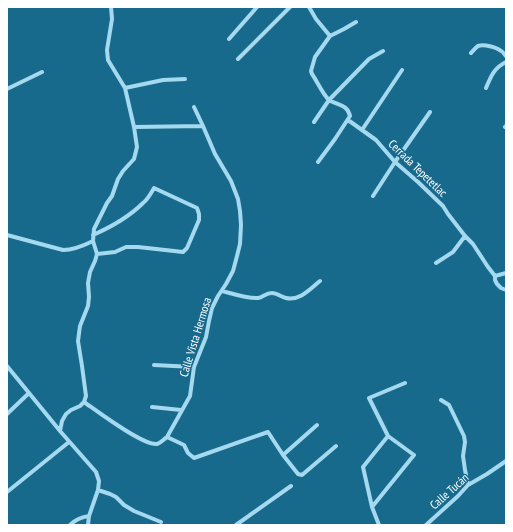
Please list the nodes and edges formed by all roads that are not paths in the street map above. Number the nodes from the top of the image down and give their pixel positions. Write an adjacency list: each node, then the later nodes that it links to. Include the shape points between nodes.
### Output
1 (111, 7): 16 (street, via 112,19 106,50 108,60)
2 (257, 7): 7 (street)
3 (290, 7): 11 (street)
4 (308, 7): 6 (street)
5 (356, 22): 6 (street)
6 (330, 36): 19 (street, via 314,57 311,71)
7 (229, 39)
8 (383, 51): 19 (street, via 369,59)
9 (471, 53): 10 (street, via 477,47 485,46 501,51)
10 (506, 56)
11 (238, 59)
12 (506, 62): 17 (street, via 493,72)
13 (402, 70): 26 (street)
14 (42, 72): 18 (street)
15 (185, 79): 16 (street, via 163,80)
16 (125, 88): 25 (street)
17 (486, 88)
18 (7, 89)
19 (329, 100): 22 (street, via 348,110); 23 (street)
20 (194, 107): 24 (street, Calle Vista Hermosa)
21 (430, 112): 28 (street)
22 (348, 120): 26 (street, Cerrada Tepetetlac); 27 (street)
23 (314, 122)
24 (203, 126): 25 (street); 40 (street, Calle Vista Hermosa, via 238,198 240,211 240,244 233,271)
25 (134, 127): 31 (street, via 137,147 134,159 118,180 96,223)
26 (362, 130): 28 (street, Cerrada Tepetetlac, via 376,140)
27 (318, 162)
28 (395, 162): 29 (street); 32 (street, Cerrada Tepetetlac, via 443,206)
29 (373, 196)
30 (7, 235): 33 (street, via 63,250 78,248)
31 (93, 235): 33 (street); 34 (street, via 125,218 144,202 154,188 196,208 199,214 199,220 183,252 138,246)
32 (465, 236): 35 (street, via 453,252); 37 (street, Cerrada Tepetetlac)
33 (93, 241): 34 (street)
34 (97, 254): 47 (street, via 90,272 88,306 80,326 78,341 86,396)
35 (436, 263)
36 (506, 273): 37 (street)
37 (495, 276): 39 (street, Cerrada Tepetetlac, via 497,284)
38 (320, 281): 40 (street, via 303,296 294,299 274,293 254,298)
39 (506, 290)
40 (222, 291): 43 (street, Calle Vista Hermosa, via 212,308 206,337)
41 (154, 365): 43 (street)
42 (7, 366): 45 (street)
43 (194, 367): 49 (street, Calle Vista Hermosa, via 190,396)
44 (406, 383): 53 (street, via 369,398)
45 (29, 393): 50 (street); 52 (street)
46 (441, 400): 59 (street, via 449,405 464,436 463,456)
47 (84, 402): 52 (street, via 66,414); 54 (street, via 146,442 156,444)
48 (152, 407): 49 (street)
49 (181, 410): 54 (street, Calle Vista Hermosa)
50 (7, 414)
51 (317, 425): 57 (street)
52 (60, 431): 55 (street)
53 (388, 436): 63 (street, via 363,467); 63 (street, via 414,455)
54 (167, 437): 57 (street, via 184,445 194,458 268,432)
55 (69, 442): 61 (street, via 96,472); 62 (street)
56 (336, 446): 57 (street, via 302,475 298,474)
57 (283, 455)
58 (506, 461): 59 (street, Calle Tucán)
59 (468, 485): 66 (street, Calle Tucán)
60 (291, 486): 69 (street)
61 (98, 490): 64 (street); 65 (street, via 116,497 134,511)
62 (7, 492)
63 (372, 507): 70 (street)
64 (89, 516): 67 (street, via 74,520); 68 (street)
65 (161, 522)
66 (428, 524)
67 (70, 525)
68 (88, 525)
69 (236, 525)
70 (379, 525)

